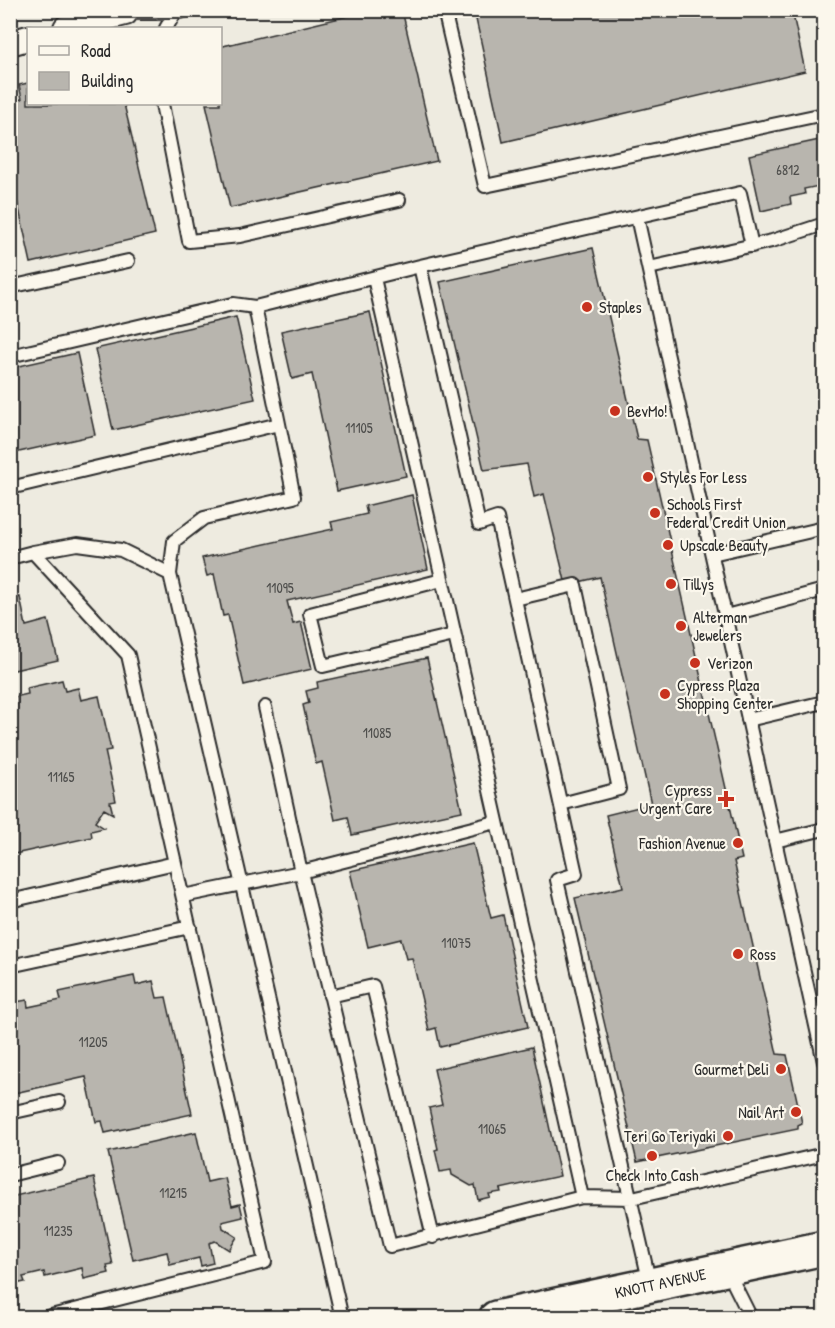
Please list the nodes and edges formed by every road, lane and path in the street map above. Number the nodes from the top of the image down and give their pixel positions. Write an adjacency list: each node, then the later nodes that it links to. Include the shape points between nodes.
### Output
1 (444, 10): 9 (lane, via 485,186)
2 (125, 11): 3 (lane); 4 (street)
3 (181, 12): 5 (lane)
4 (69, 27)
5 (167, 27)
6 (27, 38): 7 (street)
7 (10, 43)
8 (162, 105): 10 (lane, via 189,241 240,236)
9 (825, 114)
10 (399, 200)
11 (637, 217): 13 (lane, via 740,194); 15 (lane); 16 (lane)
12 (825, 224): 13 (lane)
13 (752, 246): 16 (lane)
14 (128, 261): 18 (lane)
15 (420, 266): 17 (lane); 30 (lane, via 479,524 497,518)
16 (649, 268): 25 (lane)
17 (374, 278): 19 (lane); 28 (lane)
18 (10, 287)
19 (255, 307): 20 (lane, via 233,304); 21 (lane)
20 (10, 356)
21 (279, 424): 22 (lane); 27 (lane, via 294,497 204,518 174,541)
22 (10, 488)
23 (825, 528): 25 (lane)
24 (33, 552): 26 (lane); 27 (lane, via 77,544 121,550); 40 (lane, via 128,655)
25 (712, 554): 31 (lane)
26 (10, 558)
27 (170, 574): 42 (lane)
28 (442, 580): 32 (lane); 32 (lane, via 310,614 323,666)
29 (825, 590): 31 (lane)
30 (515, 599): 36 (lane); 36 (lane, via 575,585 619,789)
31 (726, 616): 35 (lane)
32 (454, 635): 37 (lane)
33 (825, 702): 35 (lane)
34 (265, 707): 41 (lane)
35 (748, 720): 39 (lane)
36 (561, 804): 56 (lane, via 576,874 557,880)
37 (496, 822): 41 (lane); 55 (lane)
38 (825, 828): 39 (lane)
39 (775, 841): 48 (lane)
40 (176, 862): 43 (lane); 44 (lane)
41 (301, 872): 42 (lane); 47 (lane)
42 (241, 884): 43 (lane); 62 (lane)
43 (183, 896): 45 (lane)
44 (10, 901)
45 (190, 927): 46 (lane); 61 (lane, via 265,1262)
46 (10, 966)
47 (330, 996): 57 (lane, via 390,1246); 57 (lane, via 373,986)
48 (821, 1022): 49 (lane)
49 (825, 1062)
50 (59, 1102): 51 (lane)
51 (10, 1113)
52 (825, 1154): 56 (lane)
53 (58, 1163): 54 (lane)
54 (10, 1175)
55 (582, 1197): 56 (lane); 57 (lane)
56 (632, 1198): 60 (lane)
57 (433, 1237)
58 (825, 1248): 59 (main road, KNOTT AVENUE)
59 (726, 1269): 60 (main road, KNOTT AVENUE); 64 (lane)
60 (650, 1284): 63 (main road, KNOTT AVENUE)
61 (43, 1317)
62 (342, 1317)
63 (496, 1317)
64 (751, 1317)

